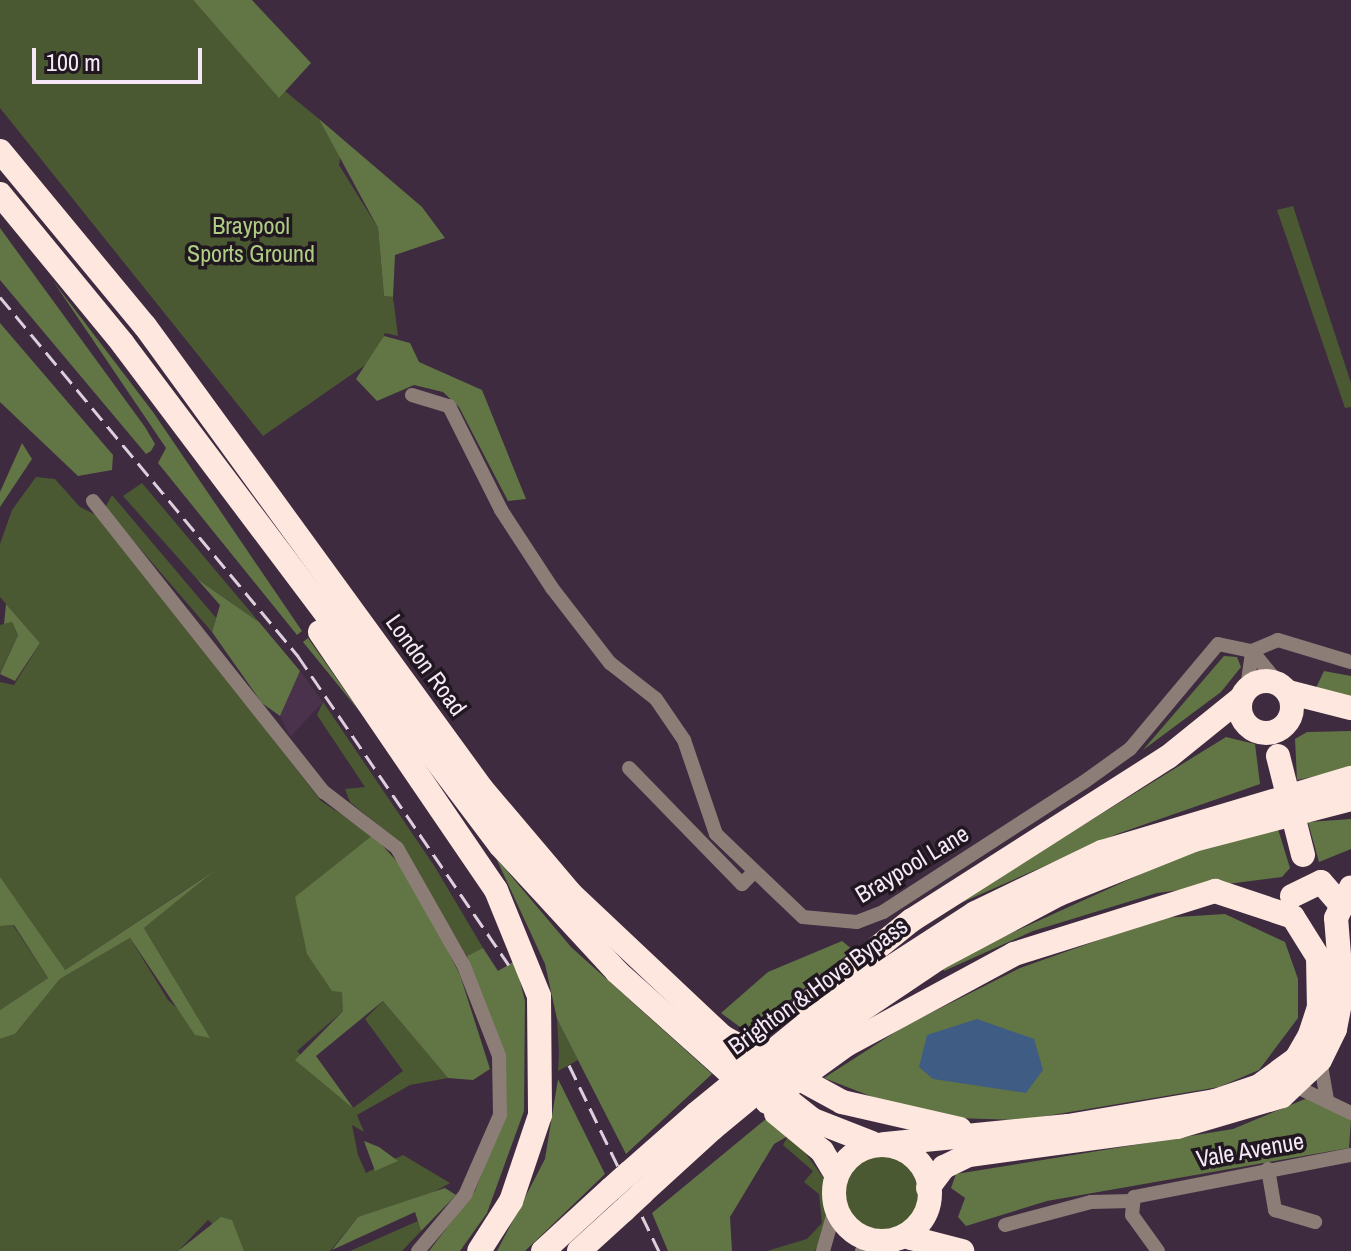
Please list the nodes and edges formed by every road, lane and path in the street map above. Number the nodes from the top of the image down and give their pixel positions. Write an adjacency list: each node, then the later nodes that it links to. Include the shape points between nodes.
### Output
1 (0, 151): 22 (highway, London Road, via 154,337 482,789 647,972)
2 (0, 194): 5 (highway, London Road)
3 (412, 395): 16 (street, Braypool Lane, via 449,406 541,572 610,663 656,699 684,740 716,834)
4 (93, 501): 40 (street, via 324,792 397,848 464,966 499,1056 500,1115 465,1195)
5 (241, 505): 32 (highway, London Road, via 555,909 698,1046 815,1144); 41 (highway, via 266,554 496,890 539,996 540,1115 517,1188)
6 (1252, 651): 7 (street, Braypool Lane, via 1278,640); 8 (street); 9 (street); 16 (street, Braypool Lane, via 1232,642 1212,648 1130,749 883,912 857,922 803,917)
7 (1351, 662)
8 (1283, 688): 9 (highway); 10 (highway); 11 (highway, via 1292,707)
9 (1244, 693): 11 (highway, via 1243,720); 21 (highway, via 1168,757 912,920)
10 (1351, 708)
11 (1272, 730): 15 (highway, bridge)
12 (629, 768): 16 (street, via 742,884)
13 (1351, 778): 21 (highway, Brighton & Hove Bypass, via 1223,810 1102,852 975,913)
14 (1351, 799): 21 (highway, Brighton & Hove Bypass, via 1194,840 1059,894)
15 (1303, 855): 18 (highway); 19 (highway)
16 (755, 871)
17 (1187, 898): 19 (highway, via 1229,892); 20 (highway, via 1230,901 1277,920 1297,938); 21 (highway)
18 (1339, 899): 19 (highway, via 1325,928); 19 (highway, via 1308,883); 23 (highway, via 1342,992)
19 (1297, 913): 20 (highway, via 1318,957)
20 (1320, 992): 28 (highway, via 1303,1049 1259,1086 1157,1112)
21 (825, 1024): 27 (highway, bridge); 27 (highway, Brighton & Hove Bypass, bridge)
22 (723, 1037): 28 (highway, via 864,1110); 29 (highway, London Road, via 732,1056 813,1120)
23 (1320, 1060): 24 (highway); 25 (street)
24 (1295, 1086): 25 (street); 33 (highway, via 1245,1111 1177,1127 969,1155 944,1167)
25 (1327, 1098): 26 (street)
26 (1351, 1113)
27 (710, 1126): 34 (highway, Brighton & Hove Bypass, bridge, via 642,1193); 34 (highway, Brighton & Hove Bypass, bridge, via 630,1172)
28 (994, 1134): 29 (highway)
29 (877, 1144): 32 (highway, via 851,1152); 33 (highway, via 907,1156)
30 (1351, 1155): 31 (street, Vale Avenue)
31 (1268, 1169): 35 (street, Vale Avenue, via 1156,1189); 37 (street, via 1275,1210)
32 (835, 1173): 36 (highway)
33 (929, 1199): 39 (highway); 46 (highway)
34 (617, 1200): 42 (highway, Brighton & Hove Bypass); 43 (highway, Brighton & Hove Bypass)
35 (1131, 1201): 38 (street, via 1106,1200); 47 (street, via 1137,1227)
36 (837, 1202): 39 (highway, via 864,1234); 44 (street)
37 (1315, 1222)
38 (1005, 1225)
39 (900, 1241): 45 (street); 46 (highway)
40 (418, 1251)
41 (479, 1251)
42 (543, 1251)
43 (579, 1251)
44 (823, 1251)
45 (862, 1251)
46 (962, 1251)
47 (1158, 1251)

